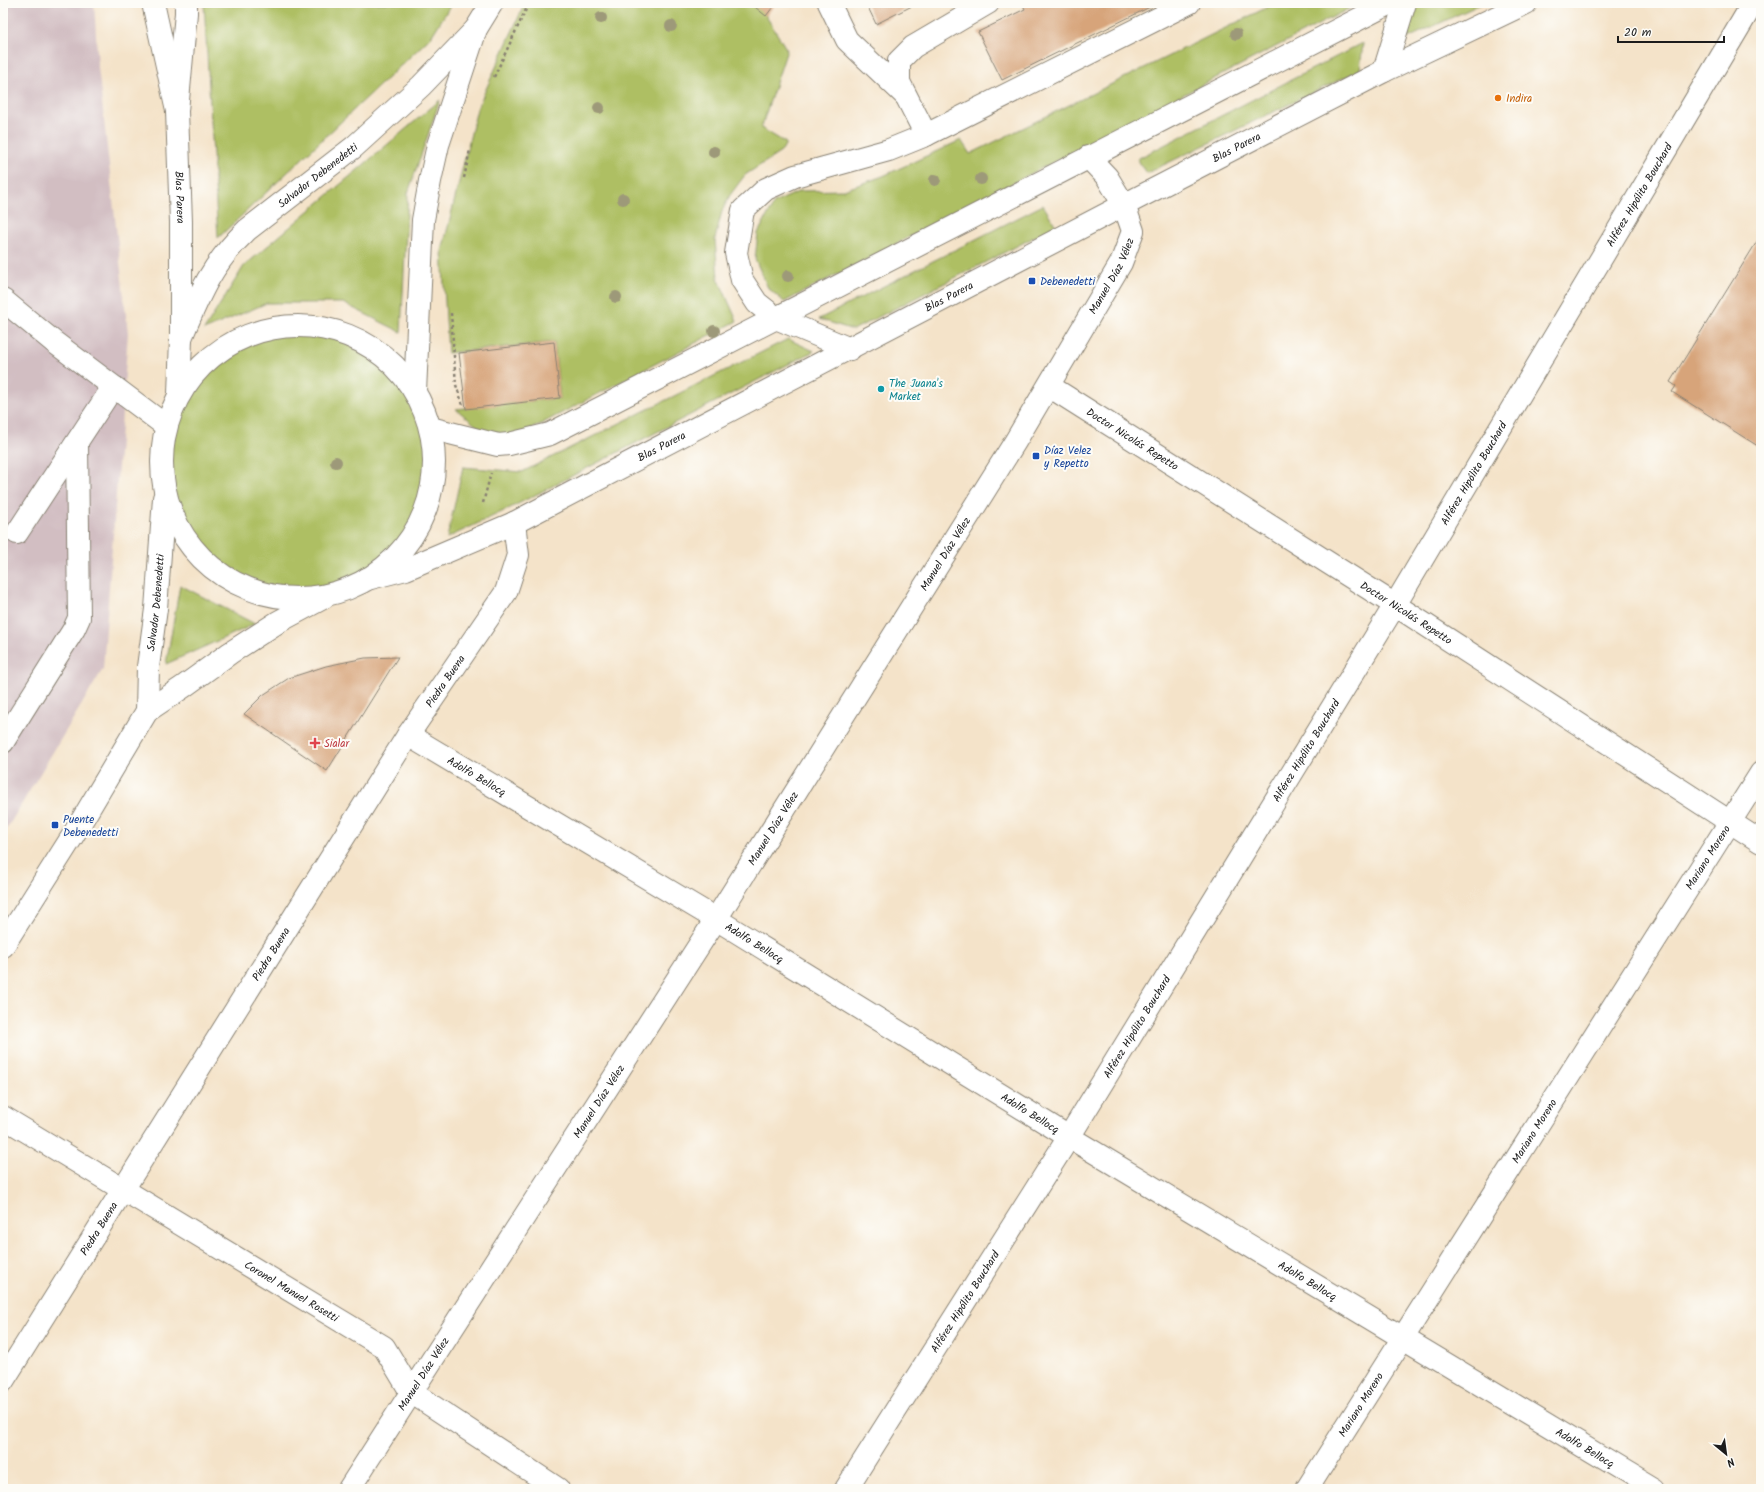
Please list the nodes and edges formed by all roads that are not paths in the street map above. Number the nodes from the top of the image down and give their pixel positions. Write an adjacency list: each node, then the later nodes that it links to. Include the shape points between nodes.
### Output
1 (153, 3): 14 (main road, Blas Parera)
2 (186, 3): 14 (main road)
3 (492, 3): 11 (main road, Salvador Debenedetti)
4 (829, 3): 13 (main road, via 847,40)
5 (988, 3): 13 (main road, via 913,47 899,61 900,82)
6 (1189, 3): 15 (main road)
7 (1390, 3): 16 (main road)
8 (1405, 3): 12 (main road)
9 (1526, 3): 12 (main road, Blas Parera)
10 (1751, 3): 34 (main road, Alférez Hipólito Bouchard)
11 (476, 28): 20 (main road, Salvador Debenedetti, via 420,86 354,147 237,239 214,268 199,294); 24 (main road, Salvador Debenedetti, via 438,145 423,220)
12 (1384, 71): 17 (main road, Blas Parera)
13 (906, 96): 15 (main road)
14 (177, 111): 20 (main road, Blas Parera, via 181,222)
15 (926, 135): 19 (main road, via 889,150 795,176 766,190 744,210 736,253 742,280 757,303)
16 (1088, 157): 17 (main road, Manuel Díaz Vélez, via 1107,177); 19 (main road)
17 (1124, 205): 21 (main road, Blas Parera); 22 (main road, Manuel Díaz Vélez, via 1132,231 1121,264)
18 (3, 300): 23 (main road)
19 (776, 318): 21 (main road); 27 (main road, via 550,434 498,445)
20 (181, 338): 25 (main road, Blas Parera)
21 (850, 349): 30 (main road, Blas Parera)
22 (1049, 386): 34 (main road, Doctor Nicolás Repetto); 41 (main road, Manuel Díaz Vélez)
23 (113, 388): 26 (main road); 28 (main road)
24 (415, 392): 25 (main road, via 396,367 372,347 344,334 313,326 281,327 251,334 222,348 198,368); 27 (main road)
25 (179, 394): 26 (main road)
26 (166, 426): 29 (main road, via 161,460)
27 (430, 428): 32 (main road, via 434,457 424,514 409,539 390,561)
28 (77, 444): 31 (main road); 37 (main road, via 79,618)
29 (165, 493): 33 (main road, via 181,533 208,565 245,588 286,598); 35 (main road, Salvador Debenedetti)
30 (514, 523): 32 (main road, Blas Parera, via 406,569); 36 (main road, Piedra Buena, via 518,555 506,592)
31 (17, 533)
32 (367, 579): 33 (main road)
33 (329, 594): 35 (main road, Salvador Debenedetti, via 278,622)
34 (1395, 606): 39 (main road, Doctor Nicolás Repetto); 44 (main road, Alférez Hipólito Bouchard)
35 (146, 711): 42 (main road, Salvador Debenedetti, via 72,837)
36 (408, 735): 41 (main road, Adolfo Bellocq); 45 (main road, Piedra Buena)
37 (3, 742)
38 (1761, 773): 39 (main road, Mariano Moreno)
39 (1730, 822): 40 (main road, Doctor Nicolás Repetto); 46 (main road, Mariano Moreno)
40 (1761, 842)
41 (716, 919): 44 (main road, Adolfo Bellocq); 48 (main road, Manuel Díaz Vélez)
42 (3, 946)
43 (3, 1117): 45 (main road, Coronel Manuel Rosetti)
44 (1068, 1137): 46 (main road, Adolfo Bellocq); 51 (main road, Alférez Hipólito Bouchard)
45 (122, 1190): 47 (main road, Piedra Buena); 48 (main road, Coronel Manuel Rosetti, via 384,1347)
46 (1403, 1337): 52 (main road, Mariano Moreno); 53 (main road, Adolfo Bellocq)
47 (3, 1381)
48 (411, 1392): 49 (main road, Manuel Díaz Vélez); 50 (main road, Coronel Manuel Rosetti)
49 (350, 1489)
50 (558, 1489)
51 (846, 1489)
52 (1307, 1489)
53 (1654, 1489)

